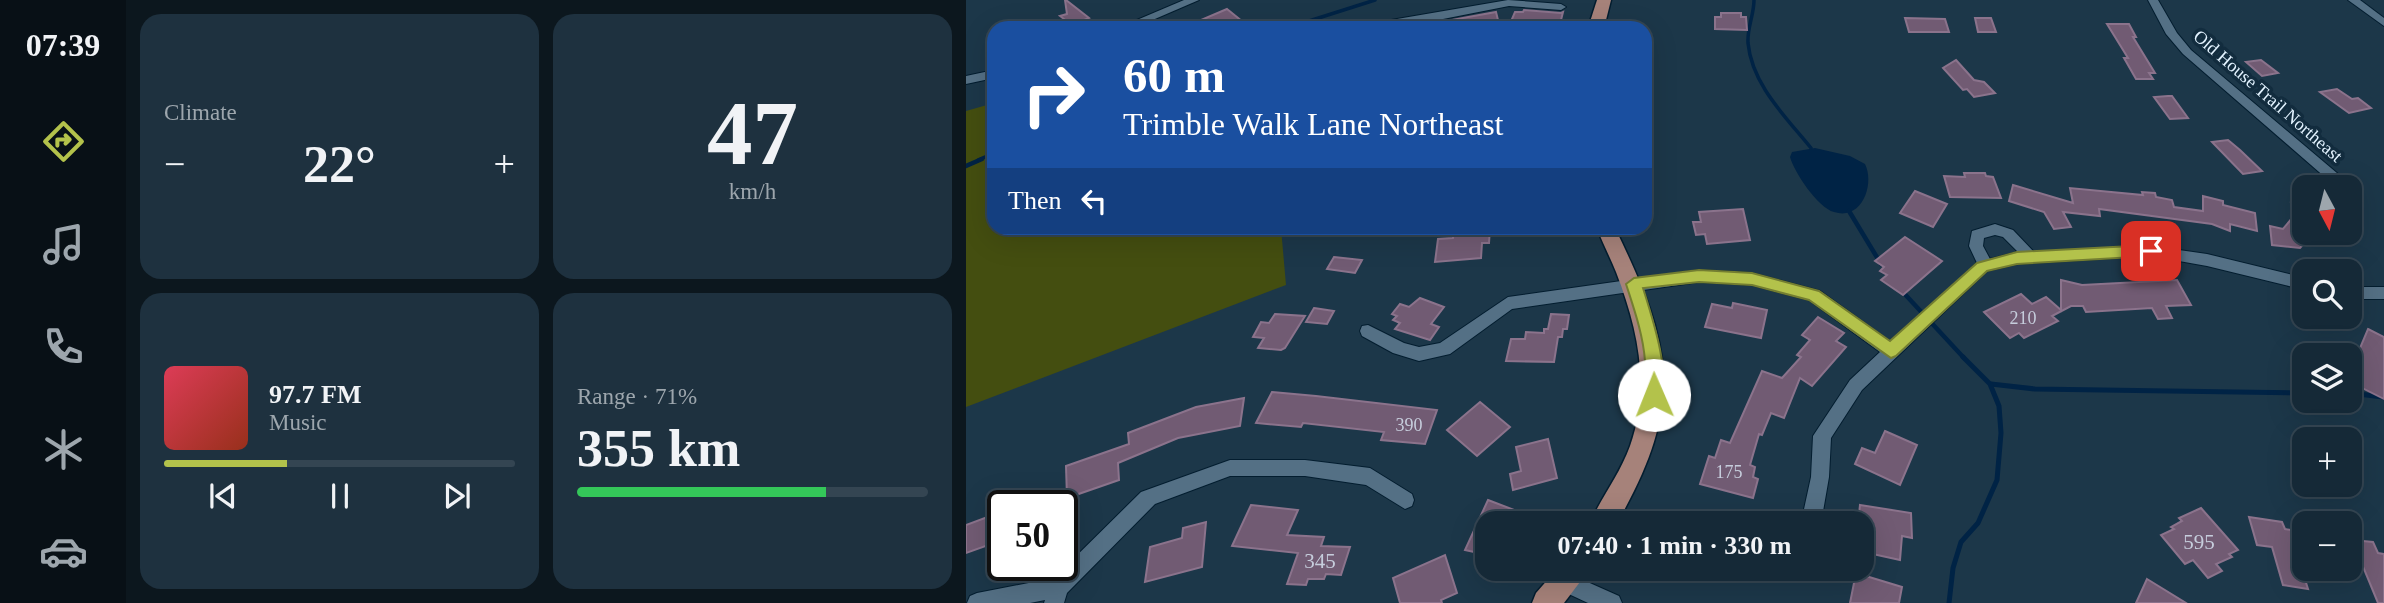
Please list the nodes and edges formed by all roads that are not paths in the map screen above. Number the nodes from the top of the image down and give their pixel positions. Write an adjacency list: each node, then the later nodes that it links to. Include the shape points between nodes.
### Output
1 (1192, 0): 6 (street)
2 (1604, 0): 8 (main road)
3 (2153, 0): 12 (street, Old House Trail Northeast, via 2187,52)
4 (2353, 0): 9 (street)
5 (1561, 7): 7 (street, via 1510,3)
6 (1141, 21)
7 (1442, 21)
8 (1598, 21)
9 (2384, 23)
10 (987, 76): 11 (street)
11 (966, 80)
12 (2331, 175)
13 (1610, 235): 17 (main road)
14 (2031, 258): 15 (street); 15 (street, via 2007,233 1989,229 1978,236 1976,246); 16 (street, via 2151,251)
15 (1986, 266): 21 (street)
16 (2292, 281)
17 (1634, 284): 20 (street, via 1508,303 1444,349 1419,354); 21 (street, via 1699,276 1752,279 1814,295); 23 (main road, via 1654,360 1654,395 1645,443)
18 (2362, 293): 19 (street)
19 (2384, 293)
20 (1368, 331)
21 (1891, 351): 24 (street, via 1856,385 1822,436)
22 (1405, 500): 27 (street, via 1370,477 1305,468 1230,468 1148,498)
23 (1611, 511)
24 (1813, 511)
25 (1564, 581): 29 (main road)
26 (1578, 581): 30 (street)
27 (1056, 595): 28 (street)
28 (977, 603)
29 (1546, 603)
30 (1612, 603)

